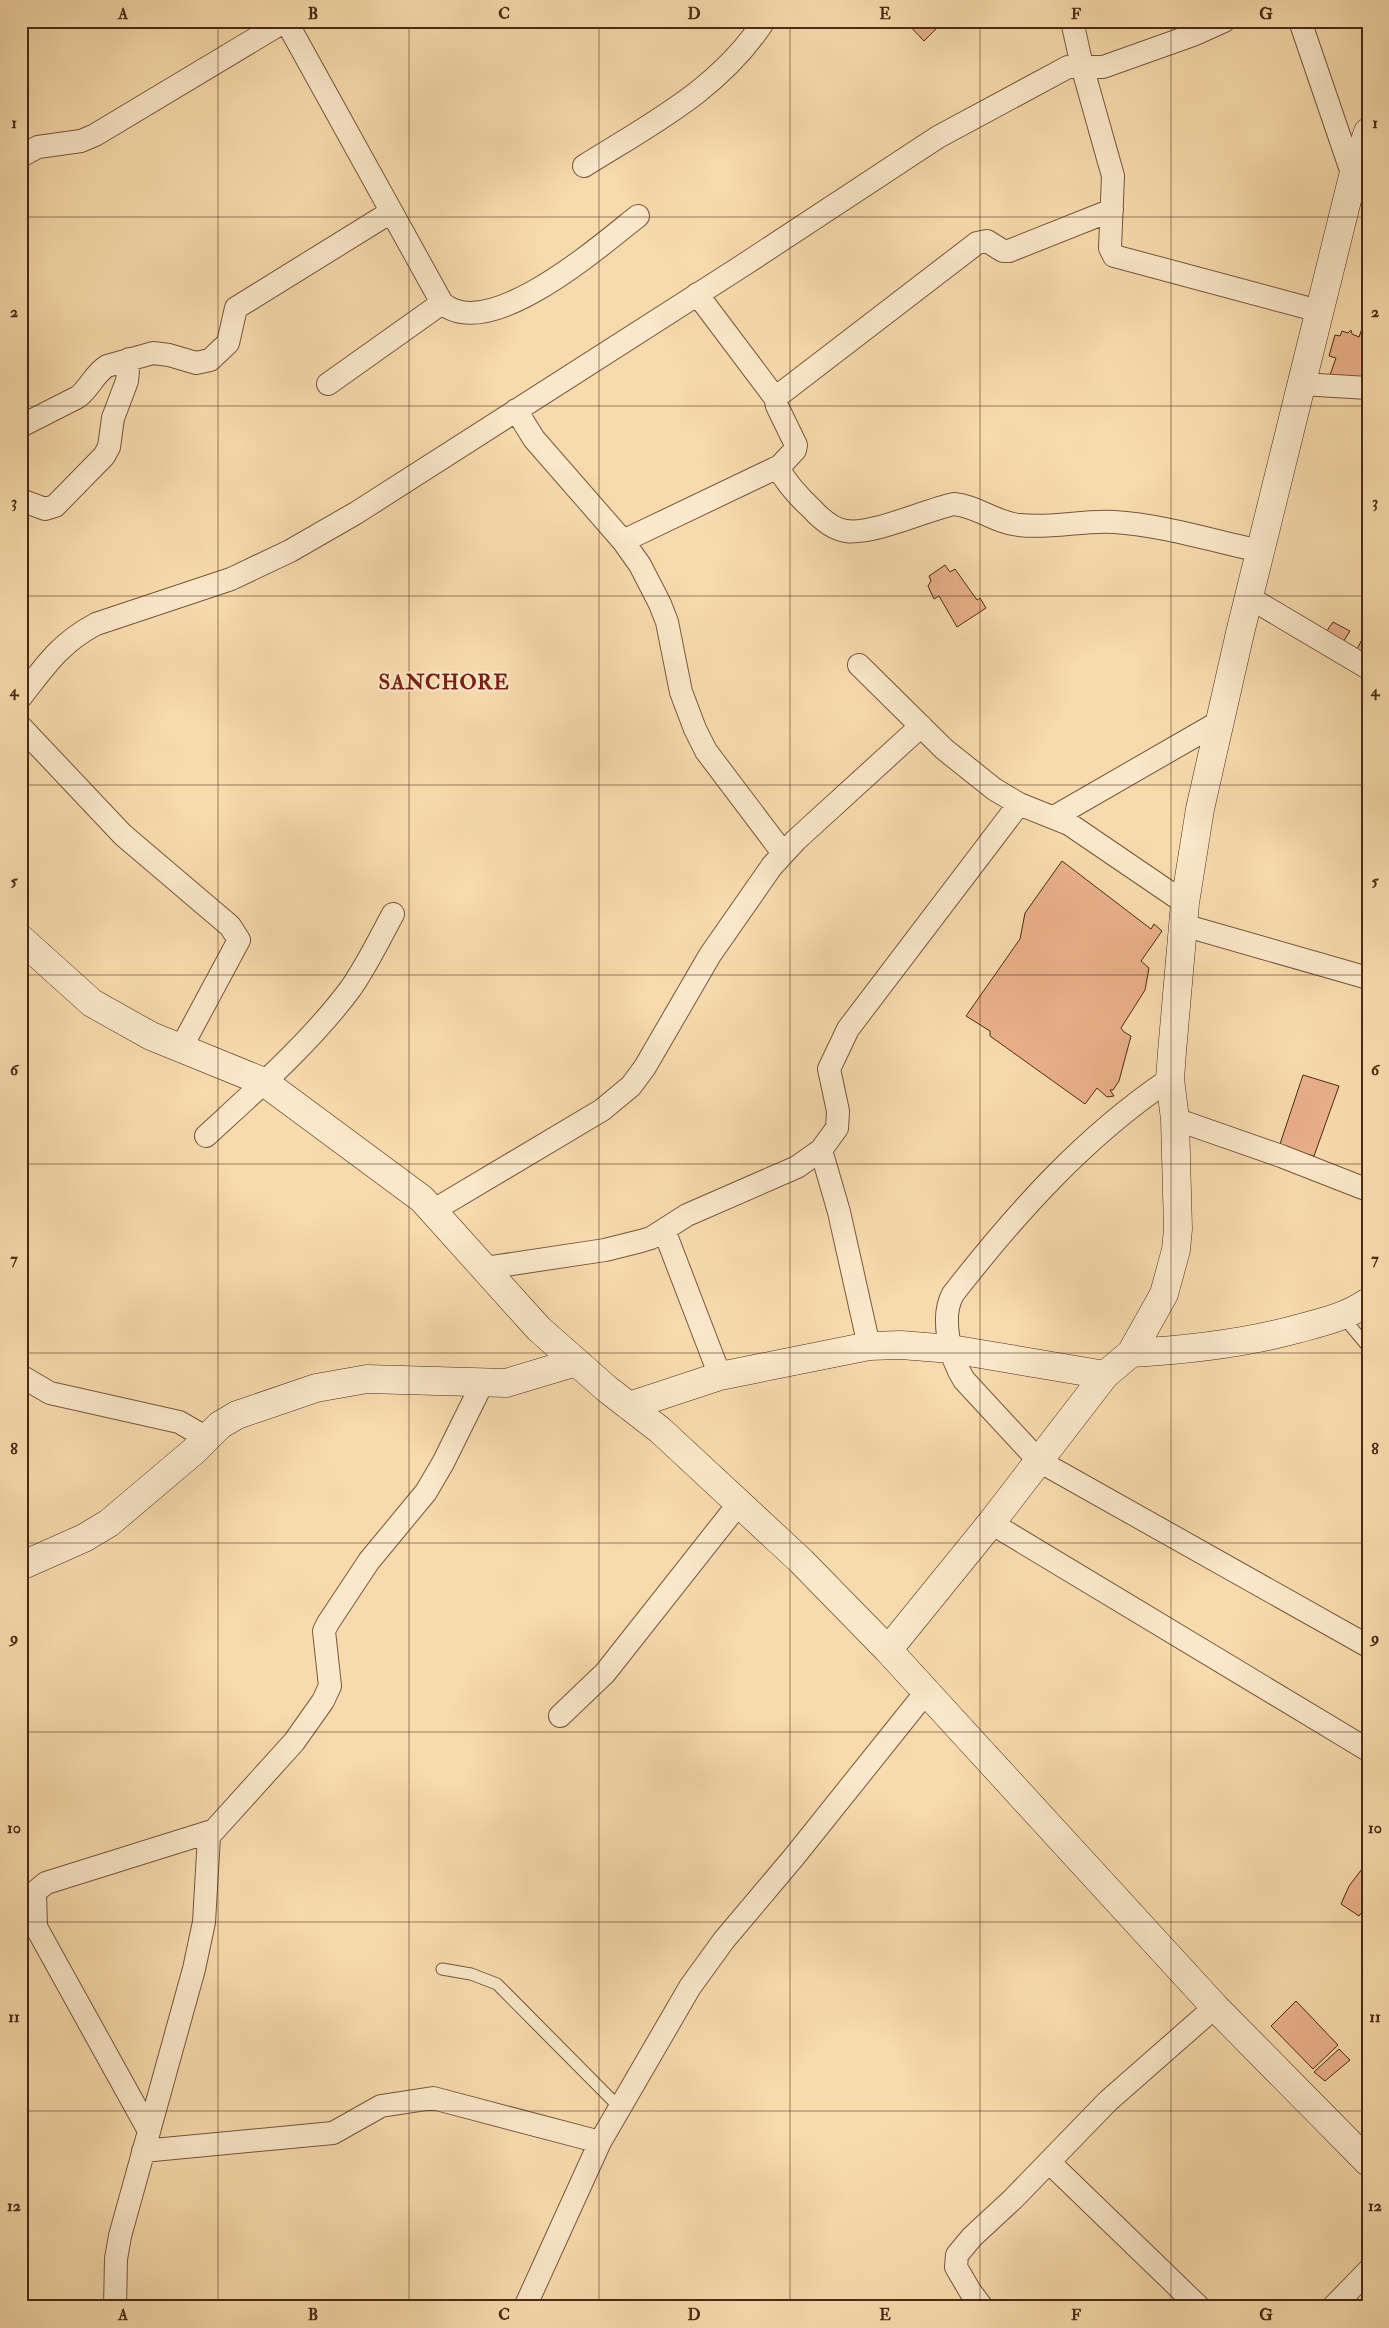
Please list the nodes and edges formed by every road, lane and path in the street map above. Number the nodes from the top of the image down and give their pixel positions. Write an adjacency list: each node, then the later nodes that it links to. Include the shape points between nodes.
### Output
1 (285, 21): 8 (street, via 95,135 81,141 38,148); 12 (street)
2 (764, 21): 9 (street, via 731,62 699,93)
3 (1224, 21): 6 (street, via 1102,67)
4 (1300, 21): 10 (street)
5 (1078, 24): 6 (street)
6 (1082, 66): 11 (street, via 1111,168); 14 (street, via 1068,67 938,137)
7 (1368, 132): 10 (street)
8 (21, 156)
9 (584, 166)
10 (1354, 176): 16 (street)
11 (1112, 210): 16 (street, via 1110,248 1114,256); 21 (street, via 1009,252 986,241 977,243)
12 (391, 212): 15 (street); 17 (street, via 236,308 228,343 210,360 196,363 160,353)
13 (638, 216): 15 (street, via 559,278 523,298 490,310 468,312 457,312)
14 (697, 294): 21 (street); 22 (street)
15 (442, 303): 18 (street)
16 (1319, 311): 19 (street)
17 (129, 359): 23 (street, via 100,370 78,397); 25 (street, via 127,380 104,456 55,506 44,509)
18 (328, 384)
19 (1301, 384): 20 (street); 27 (street)
20 (1368, 388)
21 (776, 399): 24 (street, via 796,441 795,450)
22 (516, 410): 26 (street, via 534,439); 31 (street, via 356,513 290,551 231,579 83,631 49,659)
23 (21, 426)
24 (780, 466): 26 (street); 27 (street, via 791,487 806,504 832,526 846,531 888,524 954,504 1020,525 1129,524)
25 (21, 500)
26 (623, 542): 37 (street, via 640,565 660,604 686,707 706,752)
27 (1260, 551): 28 (street)
28 (1250, 598): 30 (street); 32 (street)
29 (859, 665): 33 (street)
30 (1368, 668)
31 (21, 697)
32 (1219, 722): 36 (street); 39 (street, via 1200,809)
33 (921, 726): 35 (street, via 994,789); 37 (street)
34 (21, 727): 42 (street, via 123,835 230,926 239,940)
35 (1019, 804): 36 (street); 47 (street, via 848,1029 829,1069 838,1124)
36 (1054, 817): 39 (street, via 1069,824)
37 (784, 853): 49 (street, via 761,880 715,948 631,1086 594,1115)
38 (394, 914): 44 (street, via 353,985)
39 (1184, 914): 41 (street); 43 (street)
40 (21, 939): 42 (street, via 92,1004 151,1036)
41 (1368, 978)
42 (181, 1048): 44 (street)
43 (1170, 1079): 45 (street); 56 (street, via 1133,1104 1060,1170 956,1289 947,1306)
44 (264, 1082): 46 (street); 49 (street)
45 (1175, 1119): 48 (street); 57 (street, via 1176,1250 1164,1294)
46 (206, 1136)
47 (821, 1150): 50 (street, via 797,1167 687,1215); 54 (street)
48 (1368, 1190)
49 (434, 1210): 51 (street)
50 (664, 1230): 51 (street, via 641,1241 605,1250); 61 (street)
51 (485, 1268): 58 (street, via 539,1329)
52 (1368, 1302): 53 (street)
53 (1343, 1317): 55 (lane); 57 (street, via 1263,1338 1197,1349)
54 (869, 1346): 56 (street); 61 (street)
55 (1368, 1346)
56 (952, 1349): 59 (street); 65 (street, via 964,1380)
57 (1131, 1353): 59 (street)
58 (576, 1362): 62 (street, via 515,1382); 63 (street)
59 (1105, 1375): 65 (street)
60 (21, 1376): 64 (street, via 50,1393 179,1422)
61 (720, 1376): 63 (street)
62 (483, 1382): 64 (street, via 384,1378 332,1384 237,1415); 74 (street, via 426,1492 369,1561 328,1623 324,1631 330,1686 323,1701 294,1742)
63 (629, 1406): 66 (street)
64 (207, 1438): 68 (street, via 109,1524)
65 (1039, 1461): 67 (street); 69 (street)
66 (740, 1502): 70 (street); 72 (street, via 605,1673)
67 (991, 1523): 70 (street); 73 (street)
68 (21, 1566)
69 (1368, 1646)
70 (888, 1650): 71 (street)
71 (926, 1692): 76 (street); 77 (street, via 706,1963)
72 (560, 1716)
73 (1368, 1750)
74 (212, 1831): 78 (street, via 208,1842 204,1922 194,1969); 78 (street, via 46,1882 35,1892 36,1927)
75 (442, 1969): 77 (lane, via 471,1974 497,1984)
76 (1215, 2007): 80 (street, via 1108,2101); 81 (street)
77 (619, 2107): 79 (street)
78 (146, 2141): 79 (street, via 333,2132 381,2106 433,2098); 84 (street, via 120,2236)
79 (600, 2142): 85 (street)
80 (1049, 2162): 83 (street); 86 (street, via 957,2255 956,2267)
81 (1368, 2162)
82 (1368, 2271): 87 (street)
83 (1186, 2302)
84 (115, 2307)
85 (525, 2307)
86 (982, 2307)
87 (1333, 2307)

